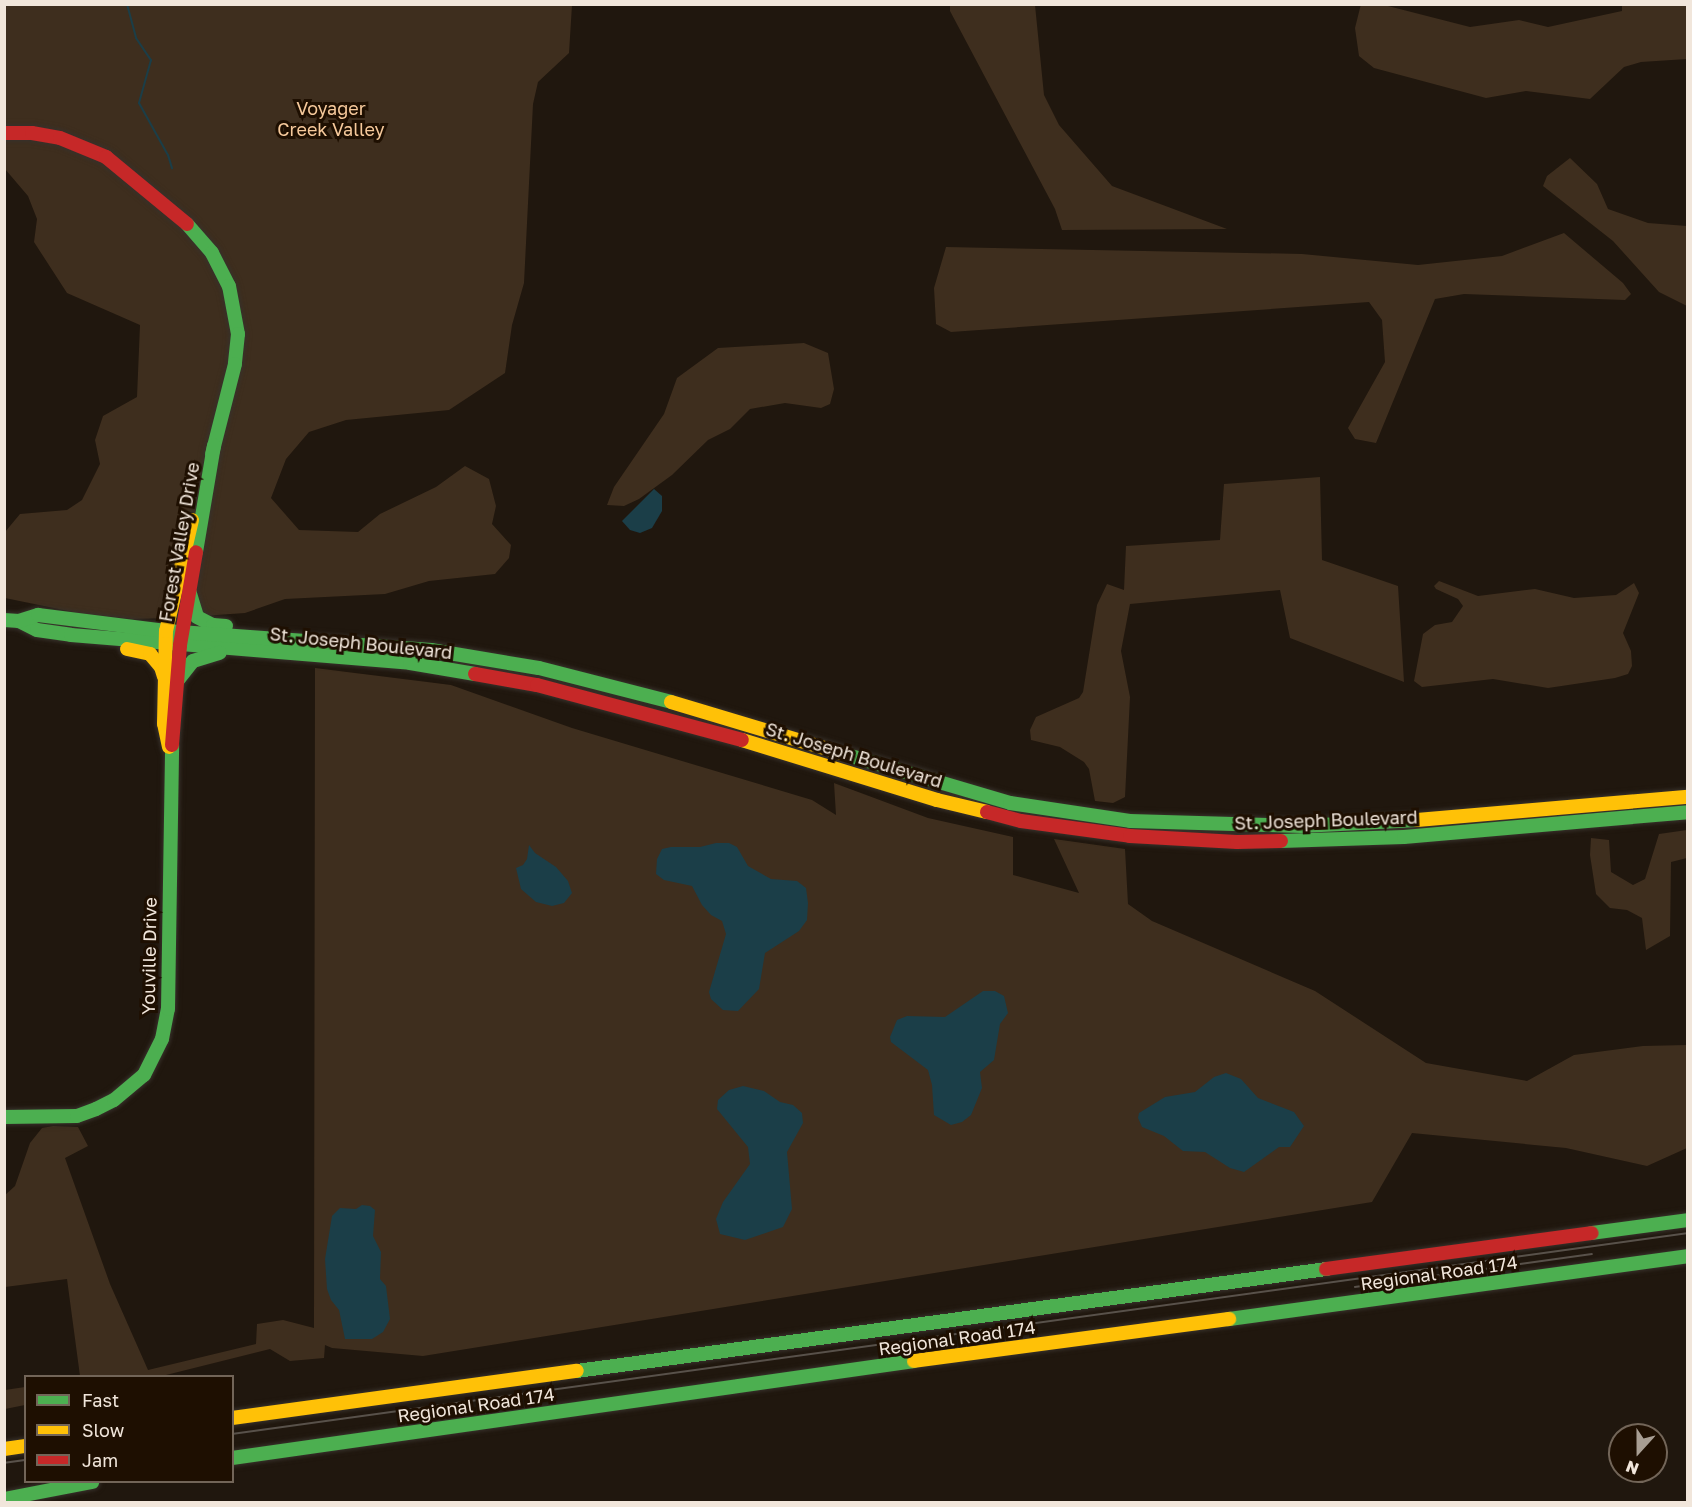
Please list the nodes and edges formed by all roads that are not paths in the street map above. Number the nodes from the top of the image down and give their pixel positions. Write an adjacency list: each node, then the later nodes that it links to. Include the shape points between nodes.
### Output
1 (4, 134): 2 (main road, Forest Valley Drive, via 60,138 106,158 189,226 212,253 229,286 238,334 235,364)
2 (214, 446): 3 (main road, Forest Valley Drive); 6 (main road, Forest Valley Drive, via 189,530)
3 (188, 587): 6 (main road, Forest Valley Drive); 8 (main road, via 195,613 213,625 412,642)
4 (12, 621): 5 (main road, St. Joseph Boulevard); 6 (main road, St. Joseph Boulevard, via 38,615)
5 (71, 635): 6 (main road, St. Joseph Boulevard); 9 (main road, via 86,643 144,652)
6 (173, 638): 7 (main road, St. Joseph Boulevard); 8 (main road, St. Joseph Boulevard); 9 (main road, Youville Drive)
7 (238, 649): 9 (main road, via 198,658); 15 (main road, St. Joseph Boulevard, via 410,663 537,685 1021,821 1140,836 1237,842)
8 (431, 650): 13 (main road, St. Joseph Boulevard, via 539,668 696,708 1010,803 1130,821)
9 (171, 678): 16 (main road, Youville Drive, via 164,724 171,753 168,1010 155,1058 130,1088 96,1109 77,1116)
10 (1688, 797): 11 (main road, St. Joseph Boulevard)
11 (1517, 812): 13 (main road, St. Joseph Boulevard); 14 (main road)
12 (1688, 812): 14 (main road, St. Joseph Boulevard)
13 (1302, 826): 15 (main road)
14 (1519, 827): 15 (main road, St. Joseph Boulevard)
15 (1303, 841)
16 (4, 1117)
17 (1688, 1220): 19 (main road, Regional Road 174)
18 (1688, 1256): 24 (main road, Regional Road 174)
19 (234, 1418)
20 (24, 1439): 21 (main road)
21 (4, 1441)
22 (24, 1446): 23 (main road)
23 (4, 1449)
24 (234, 1458)
25 (69, 1483): 27 (main road)
26 (87, 1483): 28 (main road)
27 (4, 1493)
28 (4, 1499)

